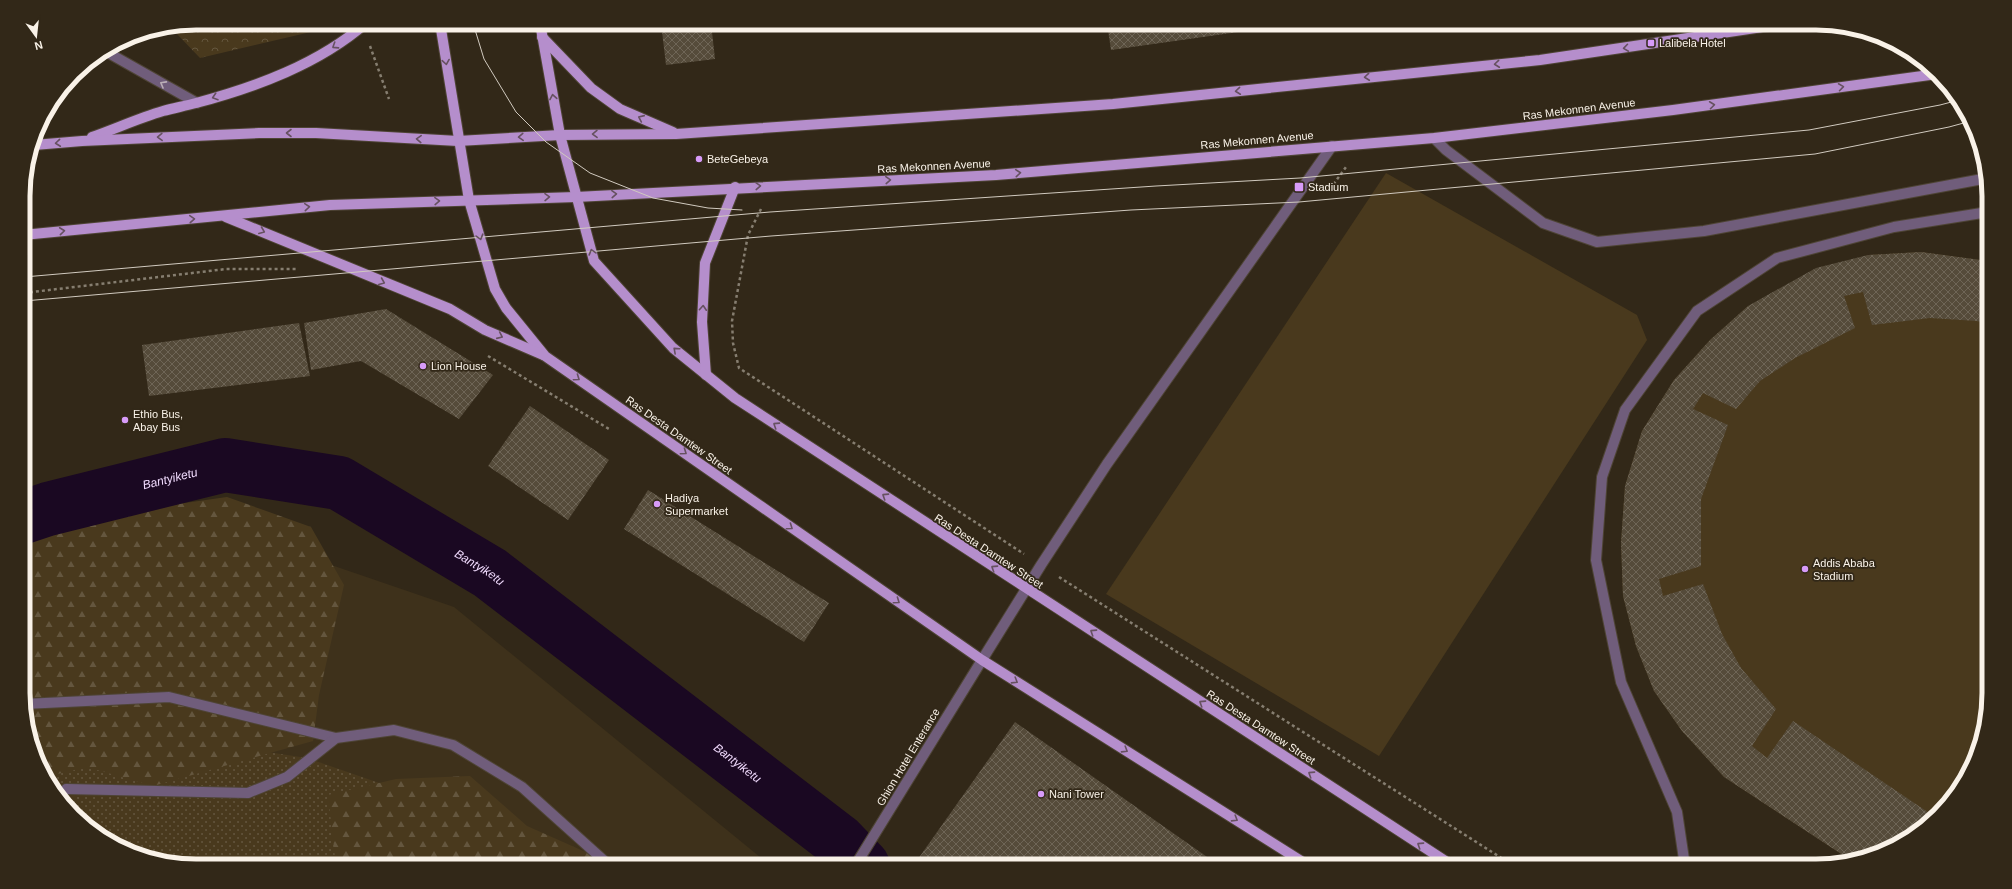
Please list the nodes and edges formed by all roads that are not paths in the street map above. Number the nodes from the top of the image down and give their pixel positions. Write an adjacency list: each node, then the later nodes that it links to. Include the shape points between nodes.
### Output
1 (357, 30): 8 (main road, one-way to 8, via 314,59 258,83)
2 (441, 30): 12 (main road, Ras Desta Damtew Street, one-way to 12)
3 (541, 30): 5 (main road, Ras Desta Damtew Street)
4 (1742, 30): 9 (main road, one-way to 9, via 1540,60 1113,104)
5 (542, 37): 9 (main road, one-way to 5, via 620,108 602,96 591,88); 10 (main road, Ras Desta Damtew Street, one-way to 5)
6 (110, 54): 8 (street, one-way to 6)
7 (1930, 75): 11 (main road, Ras Mekonnen Avenue, one-way to 7, via 1674,110)
8 (197, 103): 13 (main road, via 163,111)
9 (676, 134): 10 (main road, one-way to 10)
10 (560, 135): 12 (main road, one-way to 12); 18 (main road, Ras Desta Damtew Street)
11 (1434, 138): 15 (main road, Ras Mekonnen Avenue); 16 (street, via 1446,150 1543,222 1597,242 1704,231)
12 (458, 140): 13 (main road, one-way to 13, via 259,133); 19 (main road, Ras Desta Damtew Street)
13 (82, 141): 14 (main road, one-way to 14)
14 (38, 146)
15 (1332, 146): 17 (main road, Ras Mekonnen Avenue, one-way to 15, via 996,175); 25 (street, Ghion Hotel Enterance, via 1107,464)
16 (1981, 179)
17 (735, 187): 18 (main road, Ras Mekonnen Avenue, one-way to 17); 24 (main road, one-way to 17, via 702,322 705,264)
18 (576, 196): 19 (main road, Ras Mekonnen Avenue, one-way to 18); 24 (main road, Ras Desta Damtew Street, one-way to 18, via 673,348 594,261)
19 (469, 200): 21 (main road, Ras Mekonnen Avenue, one-way to 19, via 330,205); 23 (main road, Ras Desta Damtew Street, one-way to 23, via 495,290 506,308)
20 (1982, 213): 34 (street, via 1894,227 1778,258 1697,311 1625,410 1602,477 1596,560 1621,682 1678,812)
21 (226, 217): 22 (main road, Ras Mekonnen Avenue, one-way to 21); 23 (main road, one-way to 23, via 450,309 486,330)
22 (30, 234)
23 (545, 356): 26 (main road, Ras Desta Damtew Street, one-way to 26)
24 (706, 375): 25 (main road, Ras Desta Damtew Street, one-way to 24, via 735,398)
25 (1026, 589): 26 (street, Ghion Hotel Enterance); 33 (main road, Ras Desta Damtew Street, one-way to 25)
26 (982, 660): 31 (street, Ghion Hotel Enterance); 32 (main road, Ras Desta Damtew Street, one-way to 32)
27 (30, 704): 28 (street, via 169,697)
28 (336, 738): 29 (street, via 286,777 248,793); 30 (street, via 394,730 453,745 522,786)
29 (66, 789)
30 (602, 859)
31 (860, 859)
32 (1298, 859)
33 (1442, 859)
34 (1684, 859)

